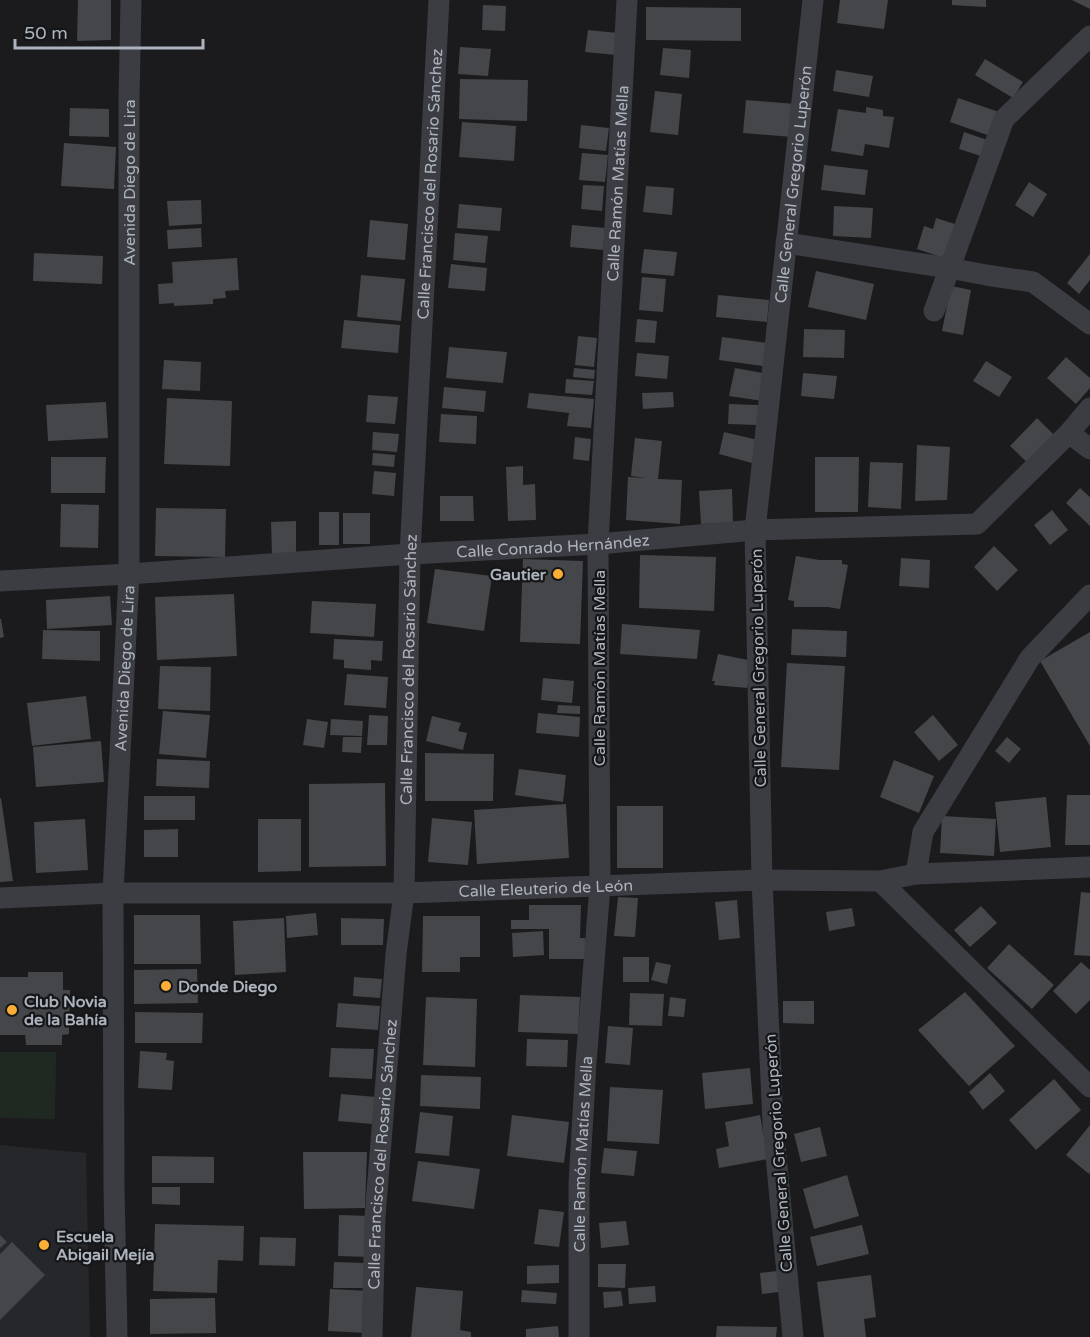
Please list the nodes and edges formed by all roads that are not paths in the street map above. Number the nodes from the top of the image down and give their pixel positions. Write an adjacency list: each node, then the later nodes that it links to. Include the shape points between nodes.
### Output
1 (131, 0): 16 (street, Avenida Diego de Lira)
2 (439, 0): 15 (street, Calle Francisco del Rosario Sánchez)
3 (627, 0): 14 (street, Calle Ramón Matías Mella)
4 (813, 0): 6 (street, Calle General Gregorio Luperón)
5 (1090, 36): 7 (street, via 1004,119)
6 (786, 243): 7 (street); 13 (street, Calle General Gregorio Luperón)
7 (949, 268): 8 (street); 9 (street, via 1033,282)
8 (934, 311)
9 (1090, 324)
10 (1090, 408): 11 (street, Calle Conrado Hernández)
11 (1069, 433): 12 (street); 13 (street, Calle Conrado Hernández, via 977,524)
12 (1090, 449)
13 (755, 530): 14 (street, Calle Conrado Hernández); 21 (street, Calle General Gregorio Luperón)
14 (598, 544): 15 (street, Calle Conrado Hernández); 23 (street, Calle Ramón Matías Mella)
15 (410, 554): 16 (street, Calle Conrado Hernández); 25 (street, Calle Francisco del Rosario Sánchez)
16 (129, 574): 17 (street, Calle Conrado Hernández); 24 (street, Avenida Diego de Lira)
17 (0, 581)
18 (1090, 595): 20 (street, via 1030,658 923,832)
19 (1090, 867): 20 (street, Calle Eleuterio de León)
20 (916, 874): 22 (street, Calle Eleuterio de León)
21 (762, 880): 22 (street, Calle Eleuterio de León); 23 (street, Calle Eleuterio de León); 31 (street, Calle General Gregorio Luperón, via 774,1124)
22 (880, 881): 27 (street)
23 (600, 886): 25 (street, Calle Eleuterio de León); 30 (street, Calle Ramón Matías Mella, via 579,1183)
24 (113, 892): 25 (street, Calle Eleuterio de León); 26 (street, Calle Eleuterio de León); 28 (street, Avenida Diego de Lira)
25 (404, 893): 29 (street, Calle Francisco del Rosario Sánchez, via 375,1217)
26 (0, 898)
27 (1090, 1087)
28 (117, 1337)
29 (372, 1337)
30 (579, 1337)
31 (793, 1337)

